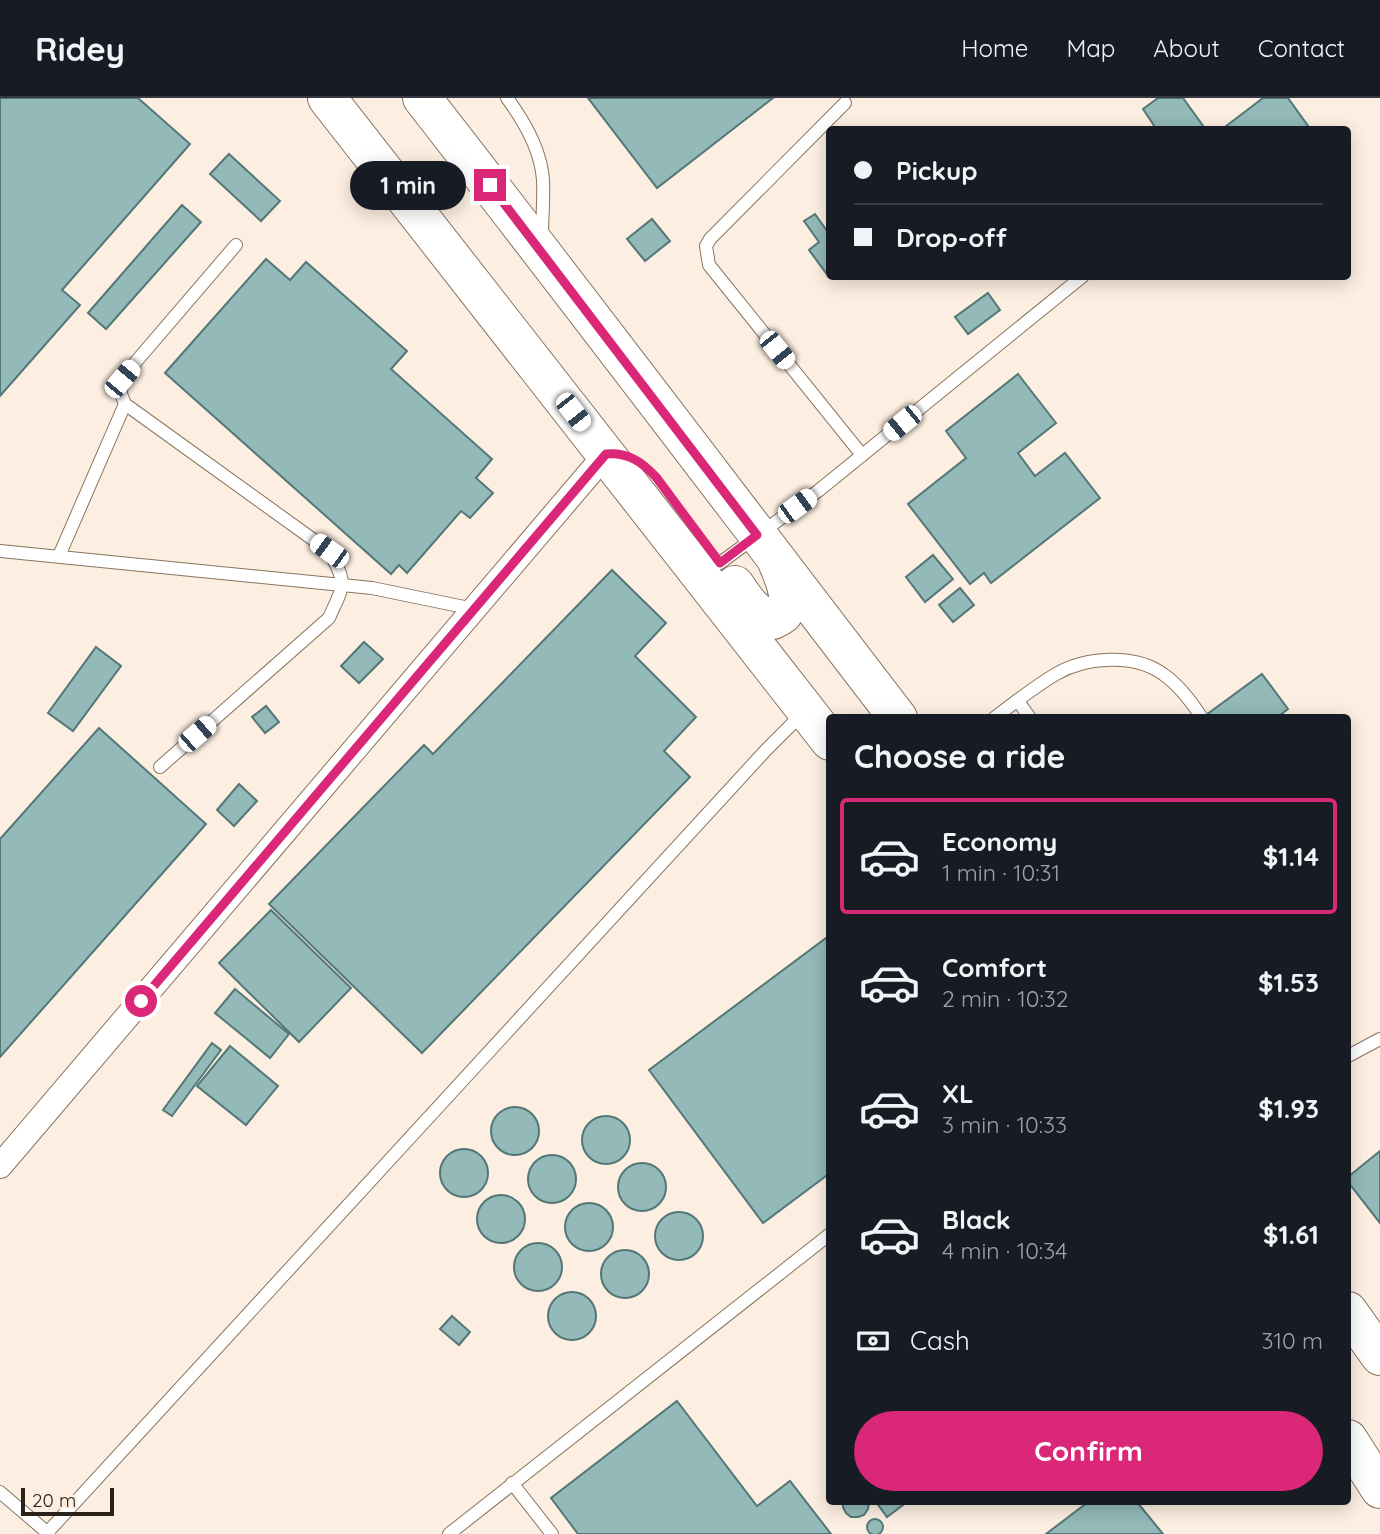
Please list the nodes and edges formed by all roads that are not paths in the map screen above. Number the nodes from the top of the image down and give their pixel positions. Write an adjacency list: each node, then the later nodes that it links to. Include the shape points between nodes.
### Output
1 (327, 98): 9 (highway)
2 (422, 98): 6 (highway)
3 (508, 99): 6 (lane, via 528,132 543,178)
4 (845, 103): 10 (lane, via 706,246 709,265)
5 (236, 245): 8 (lane, via 122,379)
6 (541, 251): 11 (highway)
7 (1078, 280): 10 (lane)
8 (125, 404): 13 (lane); 15 (lane, via 329,551)
9 (606, 454): 14 (highway, via 634,458 645,466); 16 (street); 17 (highway)
10 (862, 455): 11 (lane, via 817,491)
11 (767, 547): 14 (lane); 14 (highway, via 787,591 783,615 773,620 762,618 750,607); 20 (highway)
12 (0, 551): 13 (lane)
13 (59, 556): 15 (lane)
14 (720, 563)
15 (344, 584): 16 (lane); 25 (lane, via 329,618)
16 (475, 609): 28 (street)
17 (798, 700): 19 (highway, via 776,648 781,638 791,634 801,634 812,642); 24 (highway); 36 (lane, via 766,750)
18 (1018, 701): 21 (lane); 22 (lane); 23 (lane, via 1058,673 1094,660 1132,660 1162,672)
19 (864, 714)
20 (895, 714)
21 (1000, 714)
22 (1027, 714)
23 (1199, 714)
24 (826, 735)
25 (160, 768)
26 (1380, 1039): 27 (lane)
27 (1351, 1054)
28 (0, 1166)
29 (826, 1237): 33 (lane)
30 (1351, 1315): 31 (highway)
31 (1380, 1356)
32 (1351, 1444): 34 (highway)
33 (512, 1483): 37 (lane); 38 (lane)
34 (1380, 1489)
35 (0, 1492): 36 (lane)
36 (47, 1534)
37 (449, 1534)
38 (552, 1534)

